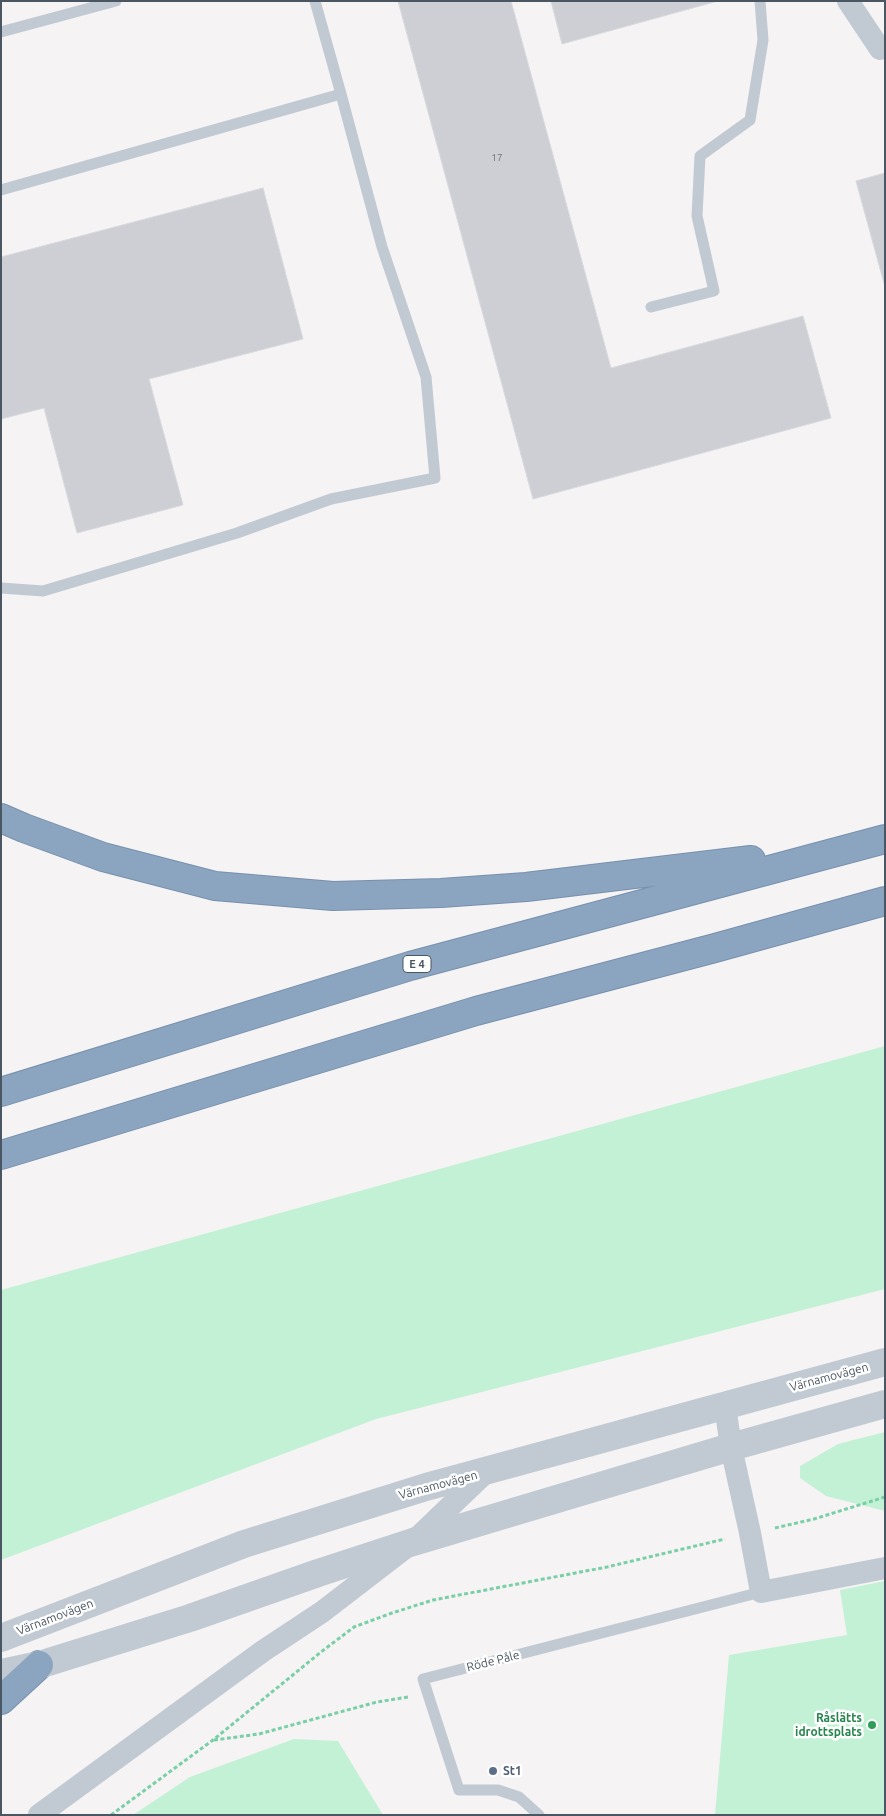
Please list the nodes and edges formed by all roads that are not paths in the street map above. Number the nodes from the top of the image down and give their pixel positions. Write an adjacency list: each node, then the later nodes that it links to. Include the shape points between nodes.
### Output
1 (116, 1): 5 (lane)
2 (315, 1): 7 (lane)
3 (760, 1): 9 (lane, via 763,40 750,120 700,156 696,216 714,290)
4 (848, 1): 6 (street)
5 (1, 32)
6 (882, 49)
7 (341, 94): 8 (lane); 10 (lane, via 382,247 426,377 435,478 332,499 237,533 43,590)
8 (1, 190)
9 (651, 306)
10 (1, 588)
11 (1, 818): 13 (highway, via 103,856 215,886 333,896 526,887)
12 (885, 840): 13 (highway, E 4)
13 (837, 851): 15 (highway, E 4, via 410,966)
14 (885, 901): 16 (highway, via 476,1011)
15 (1, 1092)
16 (1, 1155)
17 (885, 1362): 19 (street, Värnamovägen)
18 (885, 1404): 20 (street)
19 (725, 1406): 20 (street); 21 (street, Värnamovägen)
20 (731, 1448): 22 (street); 24 (street)
21 (486, 1472): 22 (street); 25 (street, Värnamovägen, via 426,1487 244,1544)
22 (413, 1542): 26 (street); 29 (street, via 322,1612)
23 (885, 1568): 24 (street, Röde Påle)
24 (761, 1592): 30 (lane, Röde Påle, via 423,1679 459,1790 498,1790 519,1797)
25 (1, 1638)
26 (40, 1665): 27 (street); 28 (highway)
27 (1, 1673)
28 (1, 1700)
29 (39, 1815)
30 (539, 1815)

